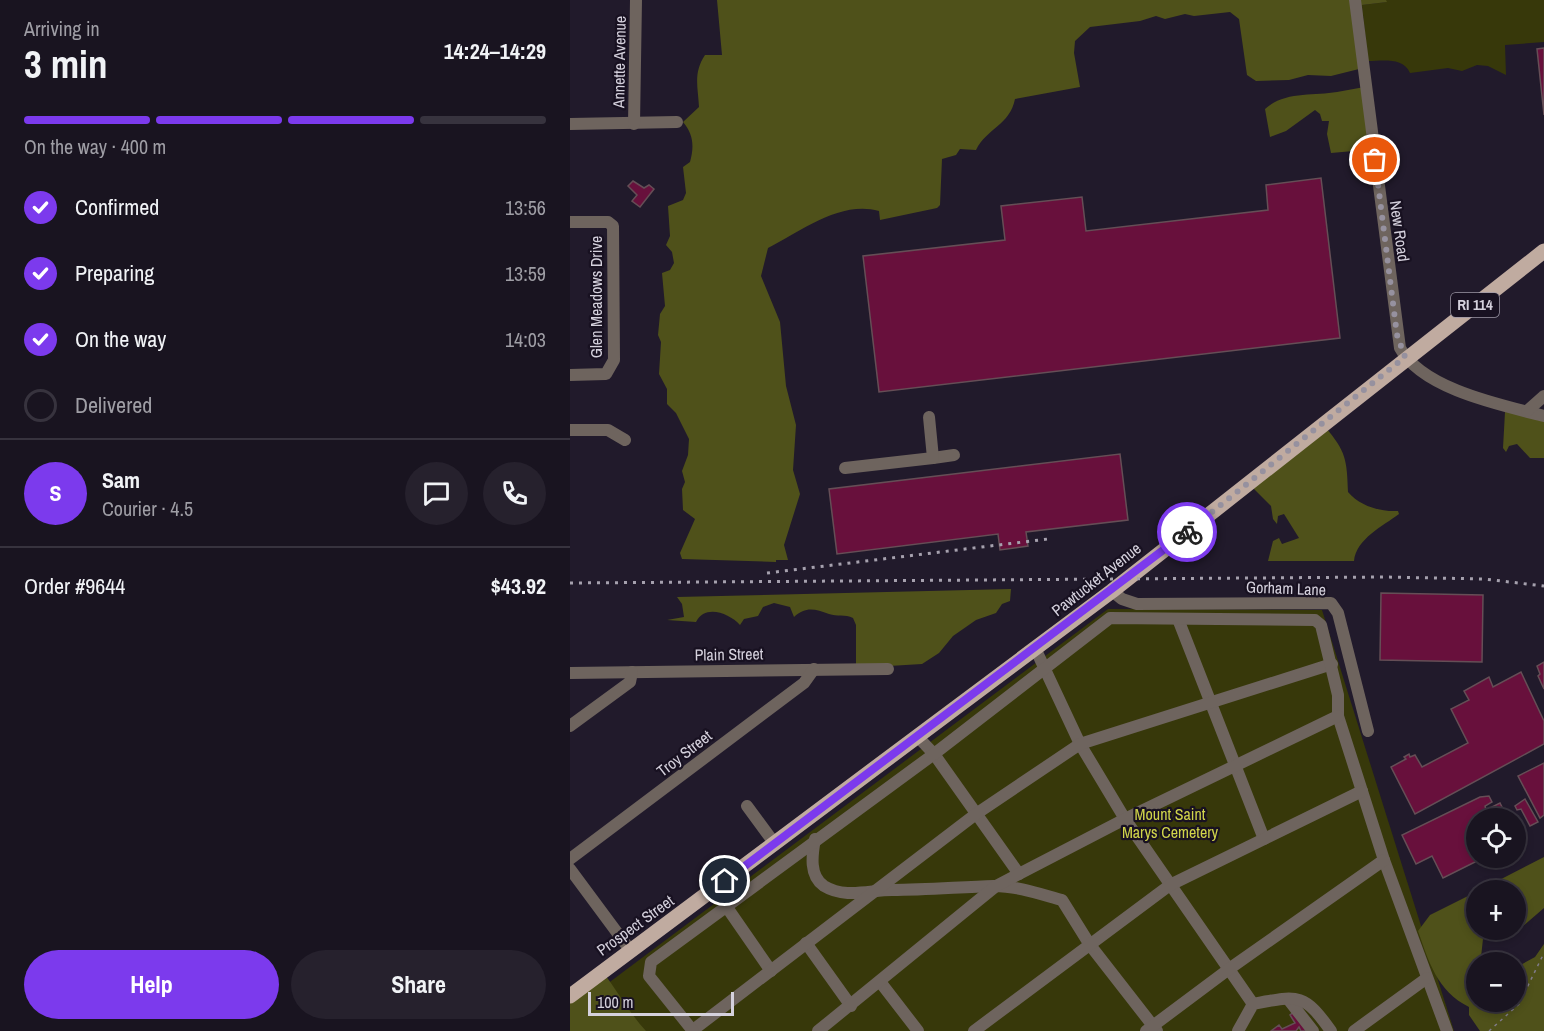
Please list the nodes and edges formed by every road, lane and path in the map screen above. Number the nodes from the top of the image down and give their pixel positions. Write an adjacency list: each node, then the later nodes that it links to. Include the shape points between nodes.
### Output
1 (636, 0): 5 (street, Annette Avenue)
2 (1355, 0): 8 (street, New Road, via 1397,335)
3 (677, 122): 5 (street)
4 (570, 124): 5 (street)
5 (634, 124)
6 (570, 222): 9 (street, Glen Meadows Drive, via 608,222 612,226 614,349 614,360 606,374)
7 (1544, 251): 8 (main road, Pawtucket Avenue / RI 114)
8 (1405, 357): 11 (street, via 1435,382); 19 (main road, Pawtucket Avenue / RI 114)
9 (570, 375)
10 (1544, 396): 11 (street)
11 (1527, 411): 12 (street)
12 (1544, 416)
13 (929, 417): 17 (street)
14 (570, 430): 15 (street, via 608,430)
15 (625, 440)
16 (954, 455): 17 (street)
17 (933, 458): 18 (street)
18 (845, 468)
19 (1112, 591): 21 (main road, Pawtucket Avenue / RI 114); 31 (street, Gorham Lane, via 1137,604 1331,603 1338,613)
20 (1178, 619): 22 (street, via 1315,620 1321,625); 25 (street, via 1110,618); 28 (street)
21 (1030, 652): 25 (street, via 1044,662); 32 (main road, Pawtucket Avenue / RI 114)
22 (1332, 664): 28 (street); 29 (street)
23 (814, 669): 24 (street, Plain Street); 26 (street, Plain Street); 44 (street, Troy Street, via 804,683)
24 (888, 669)
25 (1043, 669): 33 (street); 34 (street)
26 (632, 672): 27 (street, Plain Street); 30 (street, via 630,682)
27 (570, 673)
28 (1208, 702): 33 (street); 35 (street)
29 (1338, 716): 35 (street); 36 (street)
30 (570, 726)
31 (1368, 731)
32 (917, 736): 34 (street); 40 (main road, Pawtucket Avenue / RI 114)
33 (1080, 744): 38 (street); 39 (street)
34 (934, 754): 38 (street); 41 (street)
35 (1234, 767): 39 (street); 42 (street)
36 (1362, 792): 42 (street); 45 (street)
37 (747, 806): 43 (street)
38 (976, 814): 47 (street); 50 (street)
39 (1125, 819): 47 (street); 48 (street)
40 (808, 820): 43 (main road, Prospect Street / RI 114)
41 (815, 839): 50 (street, via 813,869 819,882 840,891); 51 (street)
42 (1264, 839): 48 (street)
43 (775, 844): 54 (main road, Prospect Street / RI 114)
44 (570, 859)
45 (1384, 860): 56 (street); 58 (street)
46 (570, 869): 54 (street)
47 (1019, 874): 49 (street)
48 (1170, 885): 53 (street); 56 (street)
49 (996, 886): 50 (street); 53 (street, via 1062,900); 59 (street)
50 (873, 892): 52 (street)
51 (726, 906): 57 (street); 65 (street, via 651,962 648,969 649,976)
52 (806, 944): 57 (street); 63 (street)
53 (1090, 945): 64 (street); 68 (street)
54 (630, 950): 60 (main road, Prospect Street / RI 114)
55 (1544, 953): 74 (path, via 1519,1004)
56 (1229, 969): 62 (street); 64 (street)
57 (771, 971): 65 (street)
58 (1426, 978): 72 (street); 73 (street)
59 (881, 983): 63 (street); 67 (street)
60 (570, 996)
61 (1288, 999): 62 (street); 70 (street); 71 (street, via 1307,1001)
62 (1253, 1005): 69 (street)
63 (851, 1006): 66 (street)
64 (1152, 1029)
65 (693, 1031)
66 (818, 1031)
67 (918, 1031)
68 (974, 1031)
69 (1238, 1031)
70 (1313, 1031)
71 (1331, 1031)
72 (1354, 1031)
73 (1447, 1031)
74 (1490, 1031)

